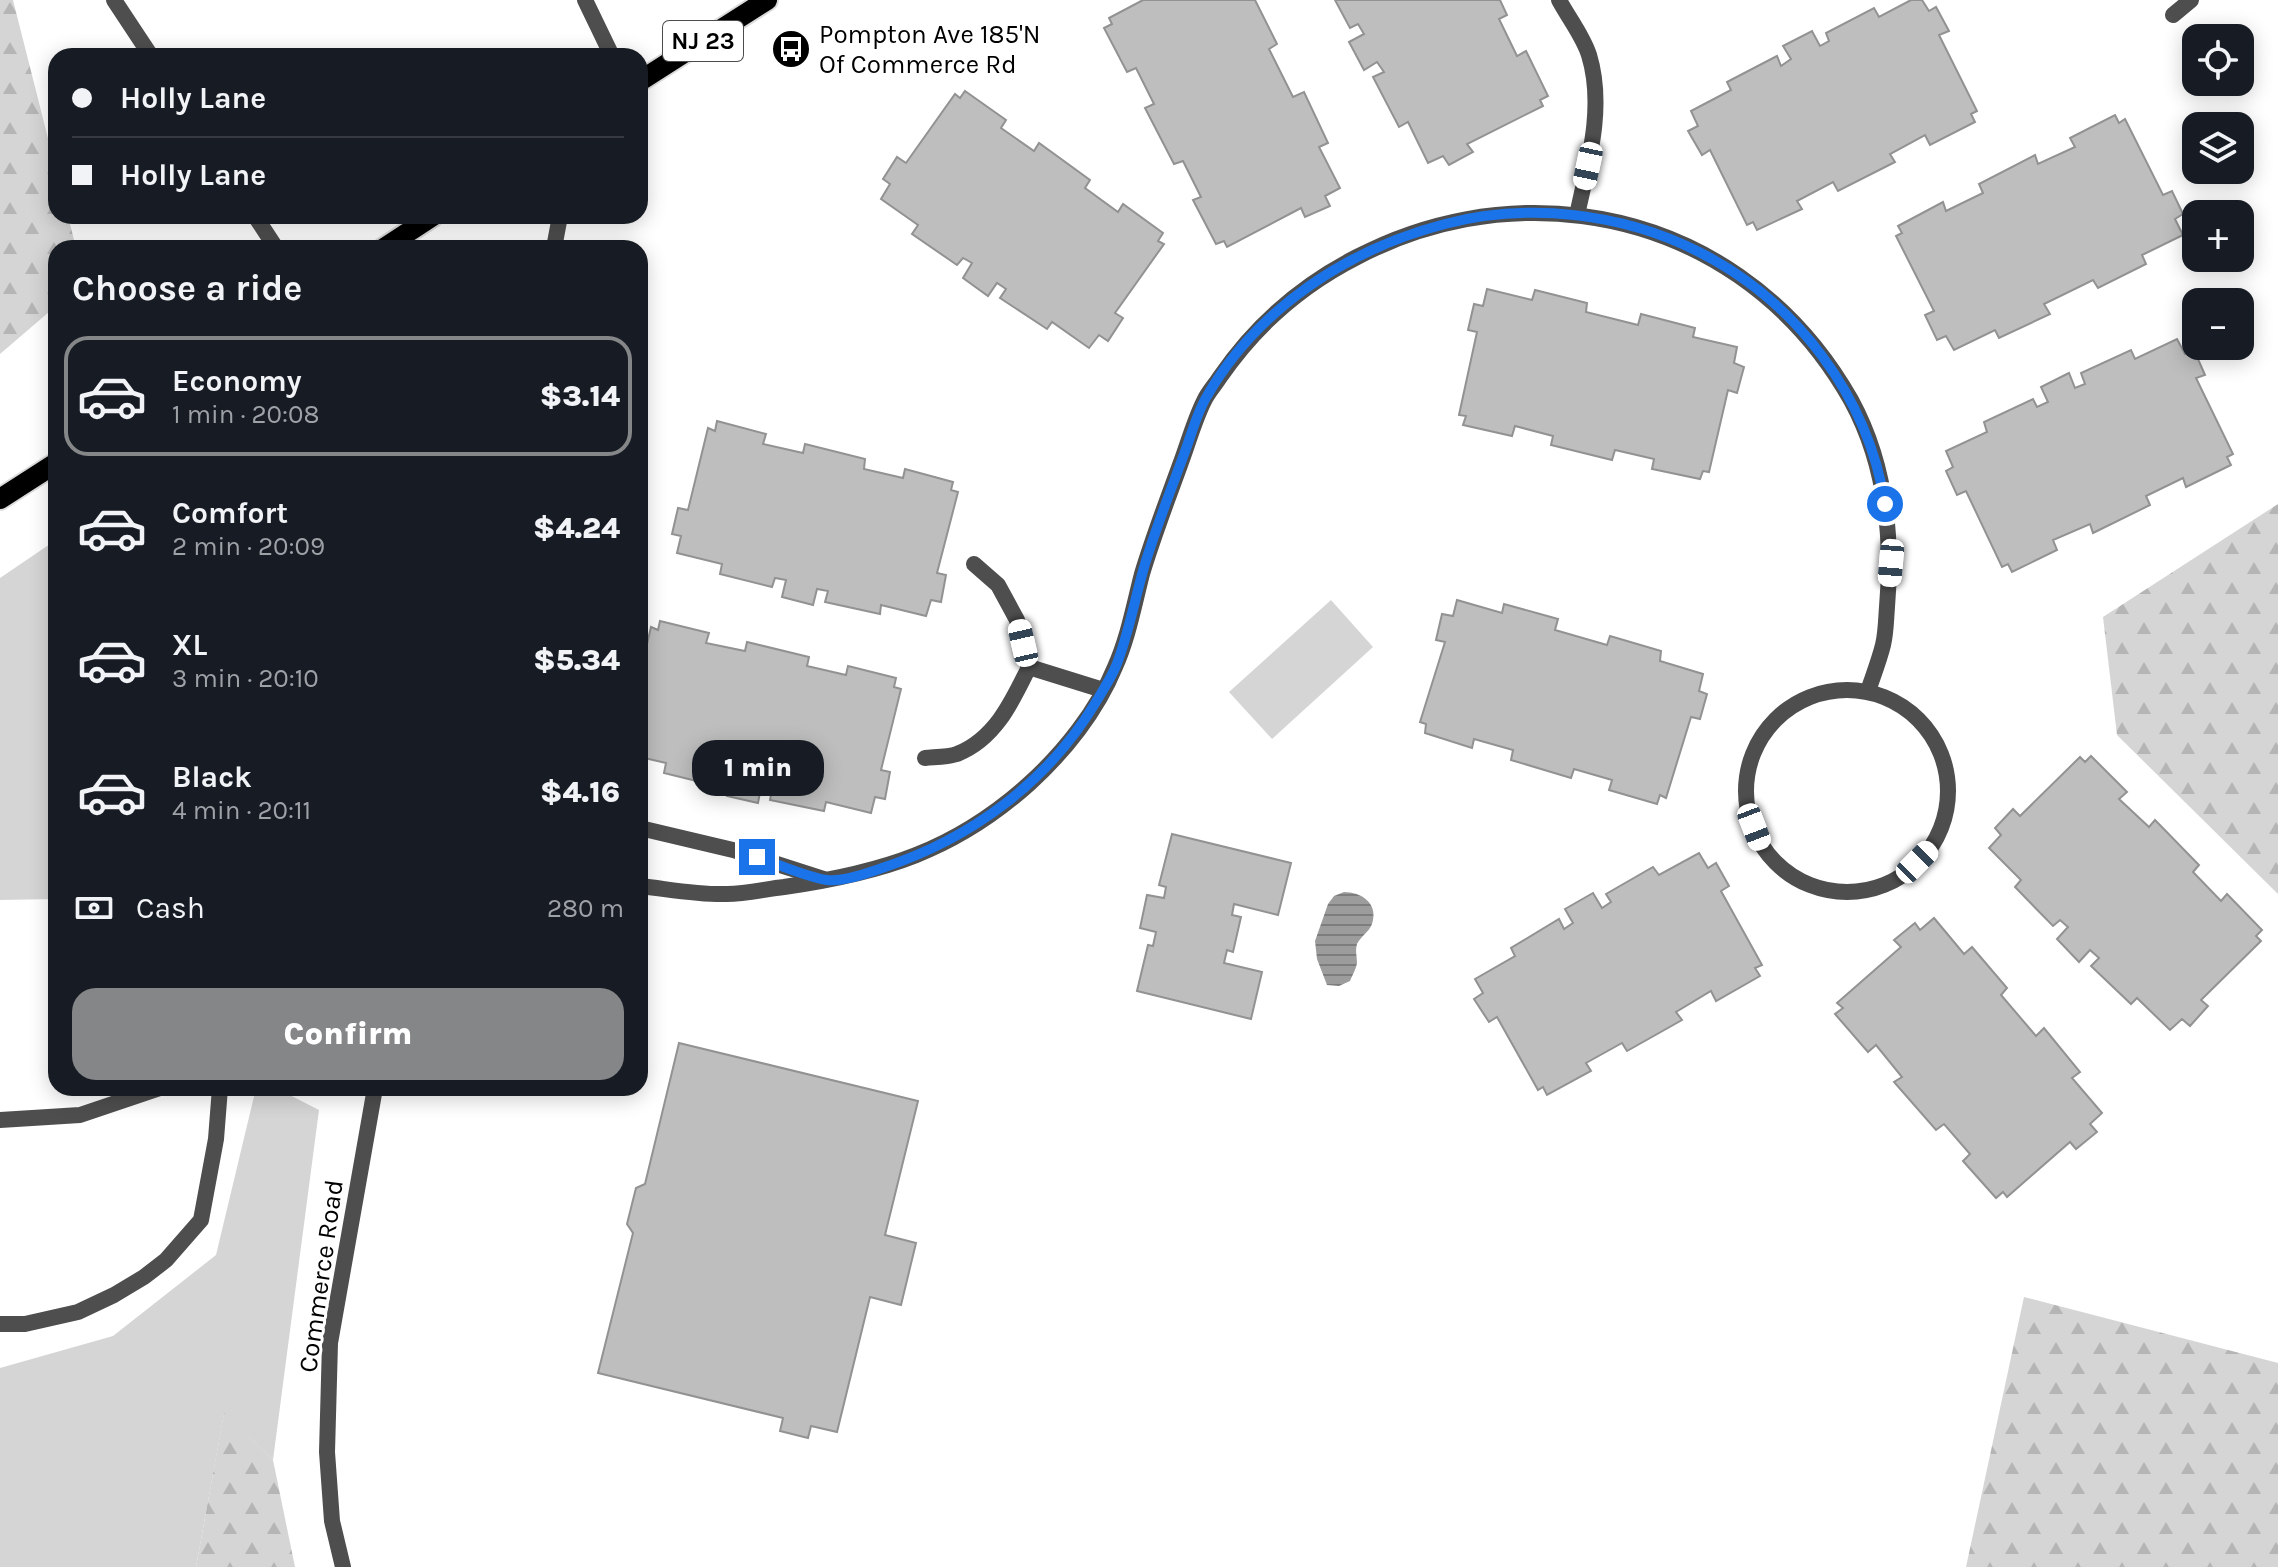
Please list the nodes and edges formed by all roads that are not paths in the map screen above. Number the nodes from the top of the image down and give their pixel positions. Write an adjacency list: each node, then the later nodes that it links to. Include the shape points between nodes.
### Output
1 (114, 0): 7 (street)
2 (585, 0): 8 (street)
3 (767, 0): 9 (main road, NJ 23)
4 (1559, 0): 10 (street, via 1588,53 1595,84 1593,141)
5 (2191, 0): 6 (street)
6 (2173, 15)
7 (146, 48)
8 (608, 48)
9 (648, 76)
10 (1577, 215): 17 (street, via 1495,215 1414,232 1335,268 1262,325 1205,398 1150,547 1116,666); 18 (street, via 1648,230 1721,263 1785,313 1836,375 1871,447 1888,524 1891,563 1884,642)
11 (421, 224): 12 (main road)
12 (396, 240)
13 (48, 468): 14 (main road)
14 (0, 499)
15 (974, 564): 16 (street, via 998,585 1017,620)
16 (1029, 667): 17 (street); 19 (street, via 1012,703 984,739 955,755)
17 (1103, 690): 21 (street, via 1053,760 975,825 911,858)
18 (1868, 691): 18 (street, via 1835,690 1803,699 1775,718 1756,746 1746,778 1748,811 1760,842 1781,868 1809,885 1842,892 1875,888 1906,874 1929,850 1944,820 1948,787 1941,754 1924,725 1899,704)
19 (925, 758)
20 (648, 830): 21 (street)
21 (830, 880): 22 (street, via 727,894)
22 (648, 887)
23 (136, 1096): 26 (street, via 80,1115)
24 (219, 1096): 27 (street, via 201,1220 166,1260 78,1312)
25 (374, 1096): 28 (street, Commerce Road, via 330,1343 327,1452 332,1521)
26 (0, 1120)
27 (0, 1324)
28 (343, 1567)

